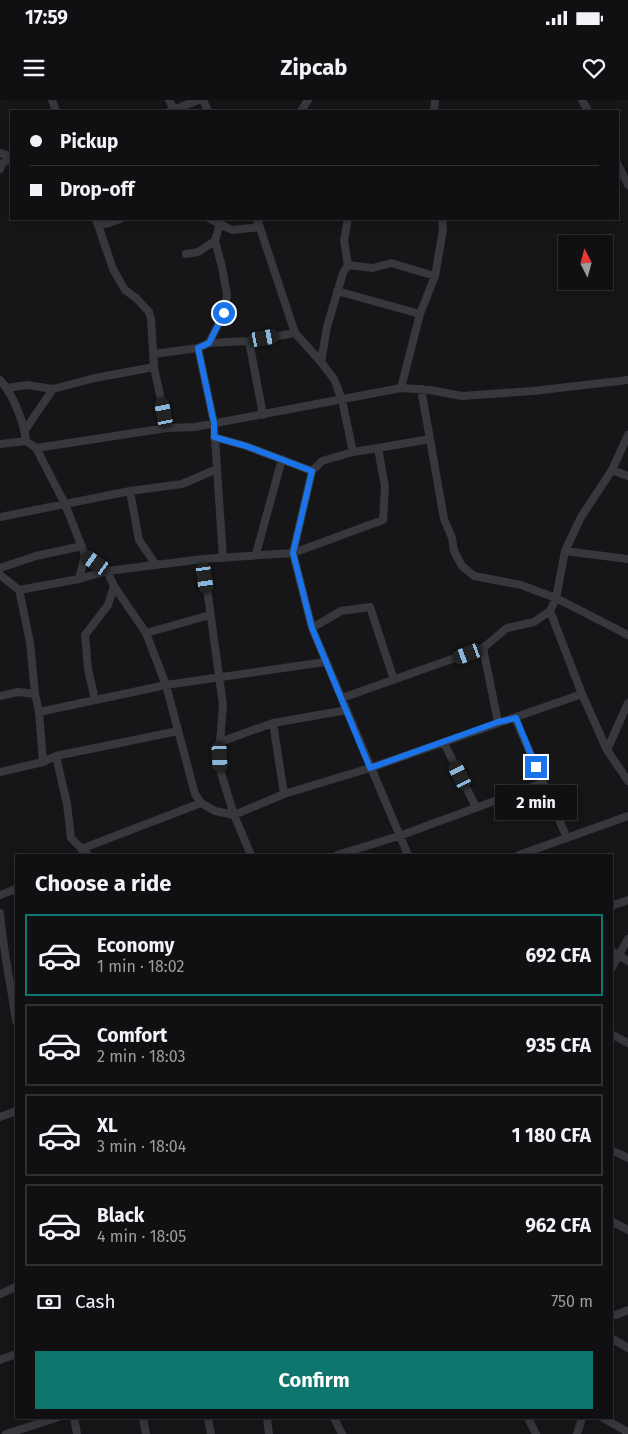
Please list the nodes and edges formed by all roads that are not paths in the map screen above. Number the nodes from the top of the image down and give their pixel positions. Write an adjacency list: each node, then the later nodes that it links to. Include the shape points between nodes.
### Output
1 (169, 100): 3 (street)
2 (199, 100): 3 (street)
3 (172, 110)
4 (10, 158): 6 (street)
5 (619, 167): 7 (street)
6 (0, 169)
7 (628, 185)
8 (97, 220): 9 (street, via 106,224); 25 (street, via 113,269 125,290 149,312)
9 (117, 220)
10 (257, 220): 14 (street)
11 (348, 220): 17 (street, via 344,240)
12 (442, 220): 18 (street)
13 (220, 221): 14 (street, via 232,230); 15 (street)
14 (260, 227): 21 (street)
15 (215, 241): 16 (street, via 198,252); 23 (street, via 226,295 224,313)
16 (186, 254)
17 (348, 266): 18 (street, via 373,268 391,263); 19 (street)
18 (435, 276): 20 (street)
19 (337, 291): 20 (street); 26 (street)
20 (420, 314): 31 (street)
21 (295, 333): 22 (street); 26 (street)
22 (249, 341): 23 (street); 35 (street)
23 (209, 343): 24 (street)
24 (198, 348): 25 (street); 36 (street)
25 (154, 354): 27 (street)
26 (321, 362): 34 (street, via 334,379)
27 (154, 367): 32 (street); 37 (street)
28 (0, 380): 30 (street)
29 (628, 380): 33 (street, via 462,396)
30 (7, 388): 32 (street, via 27,385); 38 (street)
31 (401, 388): 33 (street); 34 (street)
32 (53, 389): 38 (street)
33 (421, 389): 41 (street)
34 (342, 400): 35 (street); 46 (street)
35 (263, 415): 36 (street)
36 (214, 423): 37 (street); 40 (street)
37 (167, 428): 44 (street)
38 (25, 430): 42 (street)
39 (628, 435): 49 (street)
40 (214, 437): 47 (street); 48 (street)
41 (430, 439): 45 (street); 70 (street, via 444,519 462,566 474,576 521,586)
42 (26, 441): 43 (street); 44 (street)
43 (0, 444)
44 (36, 448): 53 (street)
45 (378, 448): 46 (street); 57 (street, via 385,488 383,520)
46 (353, 452): 50 (street, via 322,461)
47 (282, 459): 50 (street); 58 (street)
48 (217, 469): 52 (street, via 182,484); 60 (street)
49 (612, 470): 51 (street); 56 (street, via 581,517)
50 (312, 471): 57 (street)
51 (628, 476)
52 (130, 491): 53 (street); 63 (street, via 140,540)
53 (65, 504): 54 (street); 55 (street)
54 (0, 517)
55 (82, 546): 59 (street); 64 (street)
56 (565, 551): 62 (street); 70 (street)
57 (293, 553): 58 (street); 73 (street)
58 (256, 554): 60 (street)
59 (85, 556): 65 (street); 67 (street)
60 (223, 558): 61 (street)
61 (202, 559): 63 (street); 72 (street)
62 (628, 559)
63 (156, 565): 65 (street)
64 (0, 568)
65 (107, 571): 67 (street); 68 (street)
66 (0, 576): 69 (street)
67 (79, 579): 69 (street)
68 (114, 586): 74 (street); 85 (street, via 108,605 85,635)
69 (19, 590): 81 (street, via 30,642)
70 (556, 598): 71 (street); 75 (street)
71 (550, 611): 76 (street, via 534,622 507,628); 82 (street)
72 (210, 616): 74 (street); 78 (street)
73 (312, 628): 77 (street); 79 (street, via 341,611 370,607)
74 (146, 633): 80 (street)
75 (628, 635)
76 (483, 648): 79 (street); 90 (street)
77 (325, 662): 78 (street); 84 (street)
78 (219, 678): 80 (street); 93 (street, via 223,705)
79 (394, 680): 84 (street)
80 (166, 685): 85 (street); 92 (street)
81 (35, 694): 83 (street, via 18,692); 88 (street)
82 (582, 694): 89 (street); 95 (street)
83 (0, 696)
84 (342, 698): 87 (street)
85 (95, 700): 88 (street)
86 (628, 703): 95 (street)
87 (347, 710): 91 (street); 98 (street)
88 (39, 712): 97 (street)
89 (516, 718): 90 (street); 101 (street)
90 (498, 722): 94 (street)
91 (273, 723): 93 (street); 102 (street)
92 (178, 731): 96 (street); 103 (street)
93 (220, 742): 105 (street, via 221,773)
94 (444, 743): 98 (street); 104 (street)
95 (606, 750): 100 (street)
96 (56, 756): 97 (street); 109 (street, via 71,838)
97 (43, 762): 99 (street)
98 (370, 768): 102 (street); 107 (street)
99 (0, 772)
100 (628, 781)
101 (542, 783): 104 (street); 108 (street)
102 (284, 794): 105 (street)
103 (200, 803): 105 (street, via 215,811); 109 (street)
104 (476, 807): 107 (street)
105 (234, 815): 111 (street)
106 (628, 816): 108 (street)
107 (399, 836): 112 (street); 113 (street)
108 (567, 838): 114 (street)
109 (81, 849): 110 (street)
110 (87, 854)
111 (251, 854)
112 (340, 854)
113 (408, 854)
114 (522, 854)
115 (15, 889): 116 (street)
116 (0, 895)
117 (628, 900): 118 (street)
118 (613, 905)
119 (0, 913): 120 (street)
120 (1, 937): 124 (street)
121 (628, 939): 122 (street)
122 (615, 953): 123 (street)
123 (628, 961)
124 (12, 965): 125 (street)
125 (15, 1007)
126 (613, 1035): 127 (street)
127 (628, 1043)
128 (15, 1112): 129 (street)
129 (0, 1117)
130 (613, 1151): 131 (street)
131 (628, 1158)
132 (613, 1222): 133 (street)
133 (628, 1230)
134 (15, 1288): 135 (street)
135 (0, 1294)
136 (628, 1310): 137 (street)
137 (613, 1315)
138 (613, 1339): 139 (street)
139 (628, 1348)
140 (15, 1354): 141 (street)
141 (0, 1360)
142 (53, 1419): 152 (street)
143 (74, 1419): 153 (street)
144 (143, 1419): 154 (street)
145 (208, 1419): 155 (street)
146 (267, 1419): 156 (street)
147 (334, 1419): 157 (street)
148 (528, 1419): 158 (street)
149 (582, 1419): 159 (street)
150 (605, 1419): 151 (street)
151 (628, 1432)
152 (6, 1434)
153 (77, 1434)
154 (146, 1434)
155 (211, 1434)
156 (269, 1434)
157 (342, 1434)
158 (536, 1434)
159 (577, 1434)

